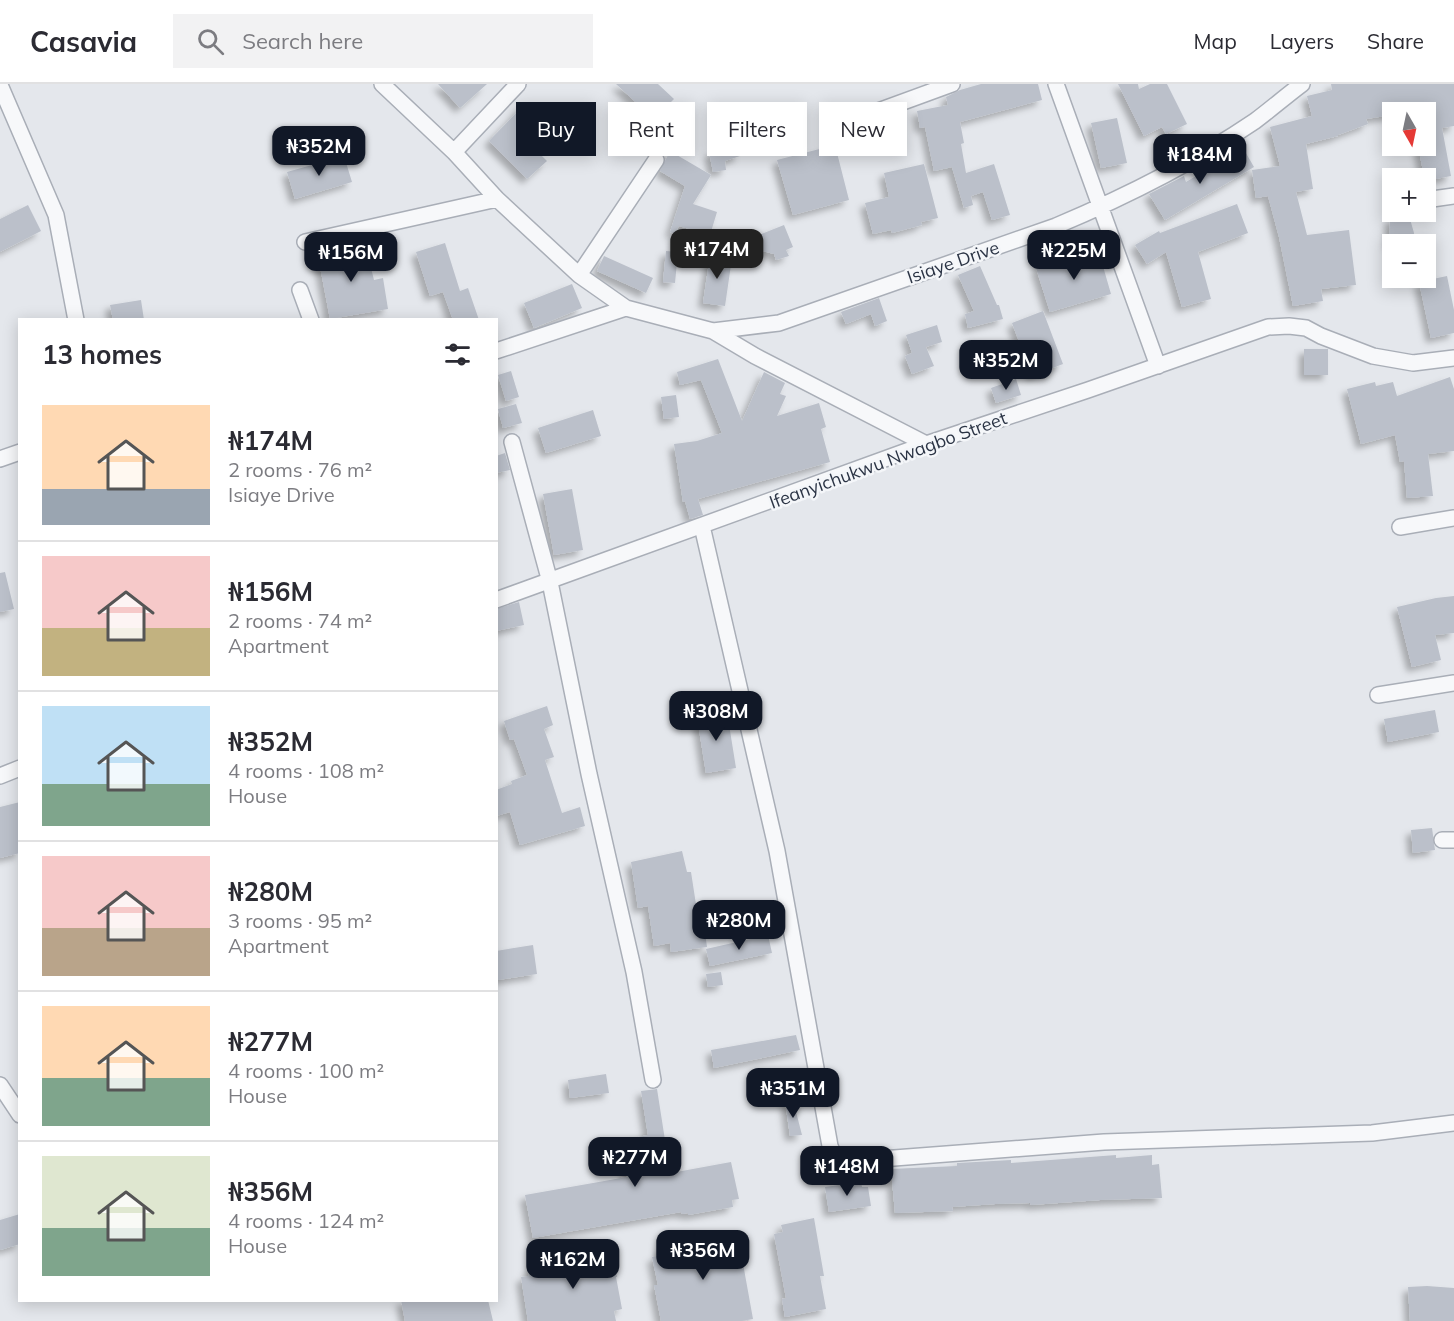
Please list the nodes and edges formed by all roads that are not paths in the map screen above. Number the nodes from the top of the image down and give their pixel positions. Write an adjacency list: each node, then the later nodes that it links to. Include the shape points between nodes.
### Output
1 (382, 84): 8 (street)
2 (518, 84): 8 (street)
3 (952, 84): 7 (street)
4 (1056, 84): 13 (street)
5 (1302, 84): 13 (street, Isiaye Drive, via 1255,120 1182,165)
6 (0, 85): 18 (street, via 56,215)
7 (903, 102)
8 (454, 152): 12 (street)
9 (656, 160): 15 (street)
10 (1454, 196): 11 (street)
11 (1436, 198)
12 (497, 199): 14 (street); 15 (street)
13 (1100, 207): 20 (street, Isiaye Drive, via 779,323); 23 (street)
14 (305, 242)
15 (579, 275): 17 (street)
16 (300, 290): 19 (street)
17 (626, 308): 20 (street); 21 (street)
18 (76, 318)
19 (310, 318)
20 (713, 331): 25 (street)
21 (498, 350)
22 (1454, 358): 23 (street, Ifeanyichukwu Nwagbo Street, via 1413,363 1372,356 1305,328 1289,326 1268,327)
23 (1158, 366): 25 (street, Ifeanyichukwu Nwagbo Street)
24 (512, 442): 31 (street)
25 (926, 444): 29 (street, Ifeanyichukwu Nwagbo Street)
26 (18, 453): 27 (street)
27 (0, 459)
28 (1454, 518): 30 (street)
29 (702, 526): 31 (street, Ifeanyichukwu Nwagbo Street); 40 (street, via 777,851 830,1146 842,1162 1104,1143 1372,1132)
30 (1400, 527)
31 (550, 582): 32 (street, Ifeanyichukwu Nwagbo Street); 37 (street, via 634,972)
32 (498, 599)
33 (1454, 683): 34 (street)
34 (1378, 695)
35 (18, 769): 36 (street)
36 (0, 776)
37 (653, 1080)
38 (0, 1085): 39 (street)
39 (18, 1111)
40 (1454, 1123)

